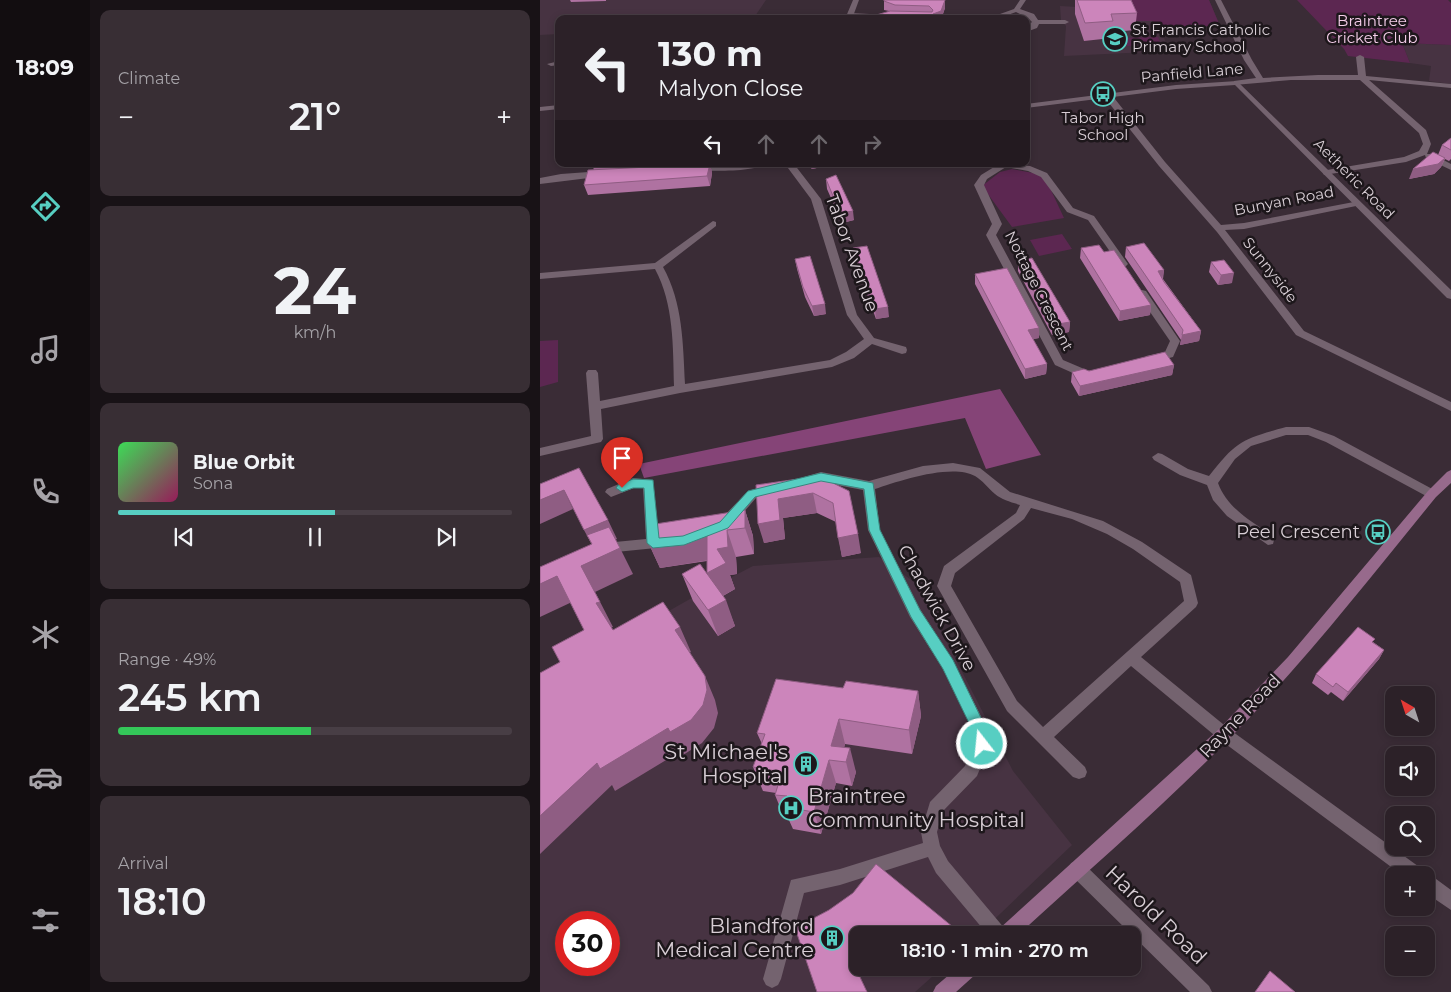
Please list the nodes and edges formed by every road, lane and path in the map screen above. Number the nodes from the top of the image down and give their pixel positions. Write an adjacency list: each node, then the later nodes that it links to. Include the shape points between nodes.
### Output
1 (856, 0): 5 (street)
2 (1023, 0): 4 (street)
3 (1218, 0): 14 (street)
4 (1016, 10): 6 (street); 7 (street)
5 (850, 15)
6 (1000, 15)
7 (1028, 15)
8 (1030, 16): 9 (street)
9 (1036, 22): 10 (street); 11 (street)
10 (1065, 22)
11 (1030, 28)
12 (1360, 57): 13 (street)
13 (1362, 76): 14 (street, Panfield Lane); 16 (street, Panfield Lane); 21 (street, via 1423,132 1427,144)
14 (1259, 77): 15 (street, Panfield Lane)
15 (1236, 83): 17 (street, Panfield Lane); 29 (street, Aetheric Road)
16 (1451, 86)
17 (1108, 96): 18 (street, Panfield Lane); 33 (street, Sunnyside)
18 (1030, 106)
19 (555, 107): 20 (street)
20 (540, 109)
21 (1423, 153): 26 (street); 29 (street, Bunyan Road)
22 (738, 167): 27 (street)
23 (792, 167): 37 (street, Tabor Avenue, via 816,199 852,315)
24 (1000, 167): 40 (street, Nottage Crescent, via 979,185 997,224 991,235 1060,362 1088,375)
25 (1020, 167): 39 (street, Nottage Crescent, via 1044,175 1070,210 1092,218 1176,341 1169,354)
26 (1451, 167)
27 (680, 169)
28 (608, 173): 30 (street)
29 (1327, 173): 31 (street, Aetheric Road)
30 (540, 181)
31 (1356, 203): 33 (street, Bunyan Road, via 1244,226); 36 (street, Aetheric Road)
32 (713, 224): 34 (street)
33 (1218, 228): 44 (street, Sunnyside, via 1300,333)
34 (658, 266): 35 (street); 42 (street, via 666,277 673,309)
35 (540, 276)
36 (1451, 296)
37 (870, 340): 38 (street); 42 (street, Tabor Avenue, via 832,363)
38 (902, 350)
39 (1142, 361)
40 (1106, 370)
41 (592, 373): 43 (street)
42 (680, 389): 43 (street, Tabor Avenue)
43 (597, 406): 45 (street, via 598,439)
44 (1451, 407)
45 (540, 452)
46 (1158, 457): 48 (street, via 1184,472)
47 (1451, 475): 51 (main road, Rayne Road)
48 (1212, 482): 51 (street, via 1231,456 1247,443 1286,431 1309,431); 54 (street, via 1217,497 1231,513)
49 (869, 486): 52 (street, via 944,467 976,471 1003,493); 53 (street, via 821,477 752,494 724,525); 62 (street, Chadwick Drive, via 874,530 915,613 948,664 977,724 982,744 970,771 936,807 929,832)
50 (611, 492): 56 (street, via 633,483 650,483)
51 (1432, 494): 59 (main road, Rayne Road, via 1293,661)
52 (1028, 504): 58 (street, via 1086,519 1140,547 1186,579 1191,604); 60 (street, via 1020,516 949,570 944,586 1012,706)
53 (716, 528)
54 (1268, 540)
55 (676, 541): 56 (street)
56 (653, 543): 57 (street, via 615,547)
57 (596, 555)
58 (1131, 657): 59 (street); 60 (street)
59 (1224, 734): 63 (street); 64 (main road, Rayne Road)
60 (1043, 737): 61 (street)
61 (1080, 772)
62 (932, 848): 67 (street, Chadwick Drive, via 942,867); 70 (street, via 797,886)
63 (1404, 866)
64 (1077, 869): 68 (main road, Rayne Road); 72 (street, Harold Road)
65 (1435, 889): 66 (street)
66 (1451, 901)
67 (991, 926)
68 (1015, 926)
69 (961, 976): 71 (main road)
70 (772, 979)
71 (942, 992)
72 (1203, 992)

